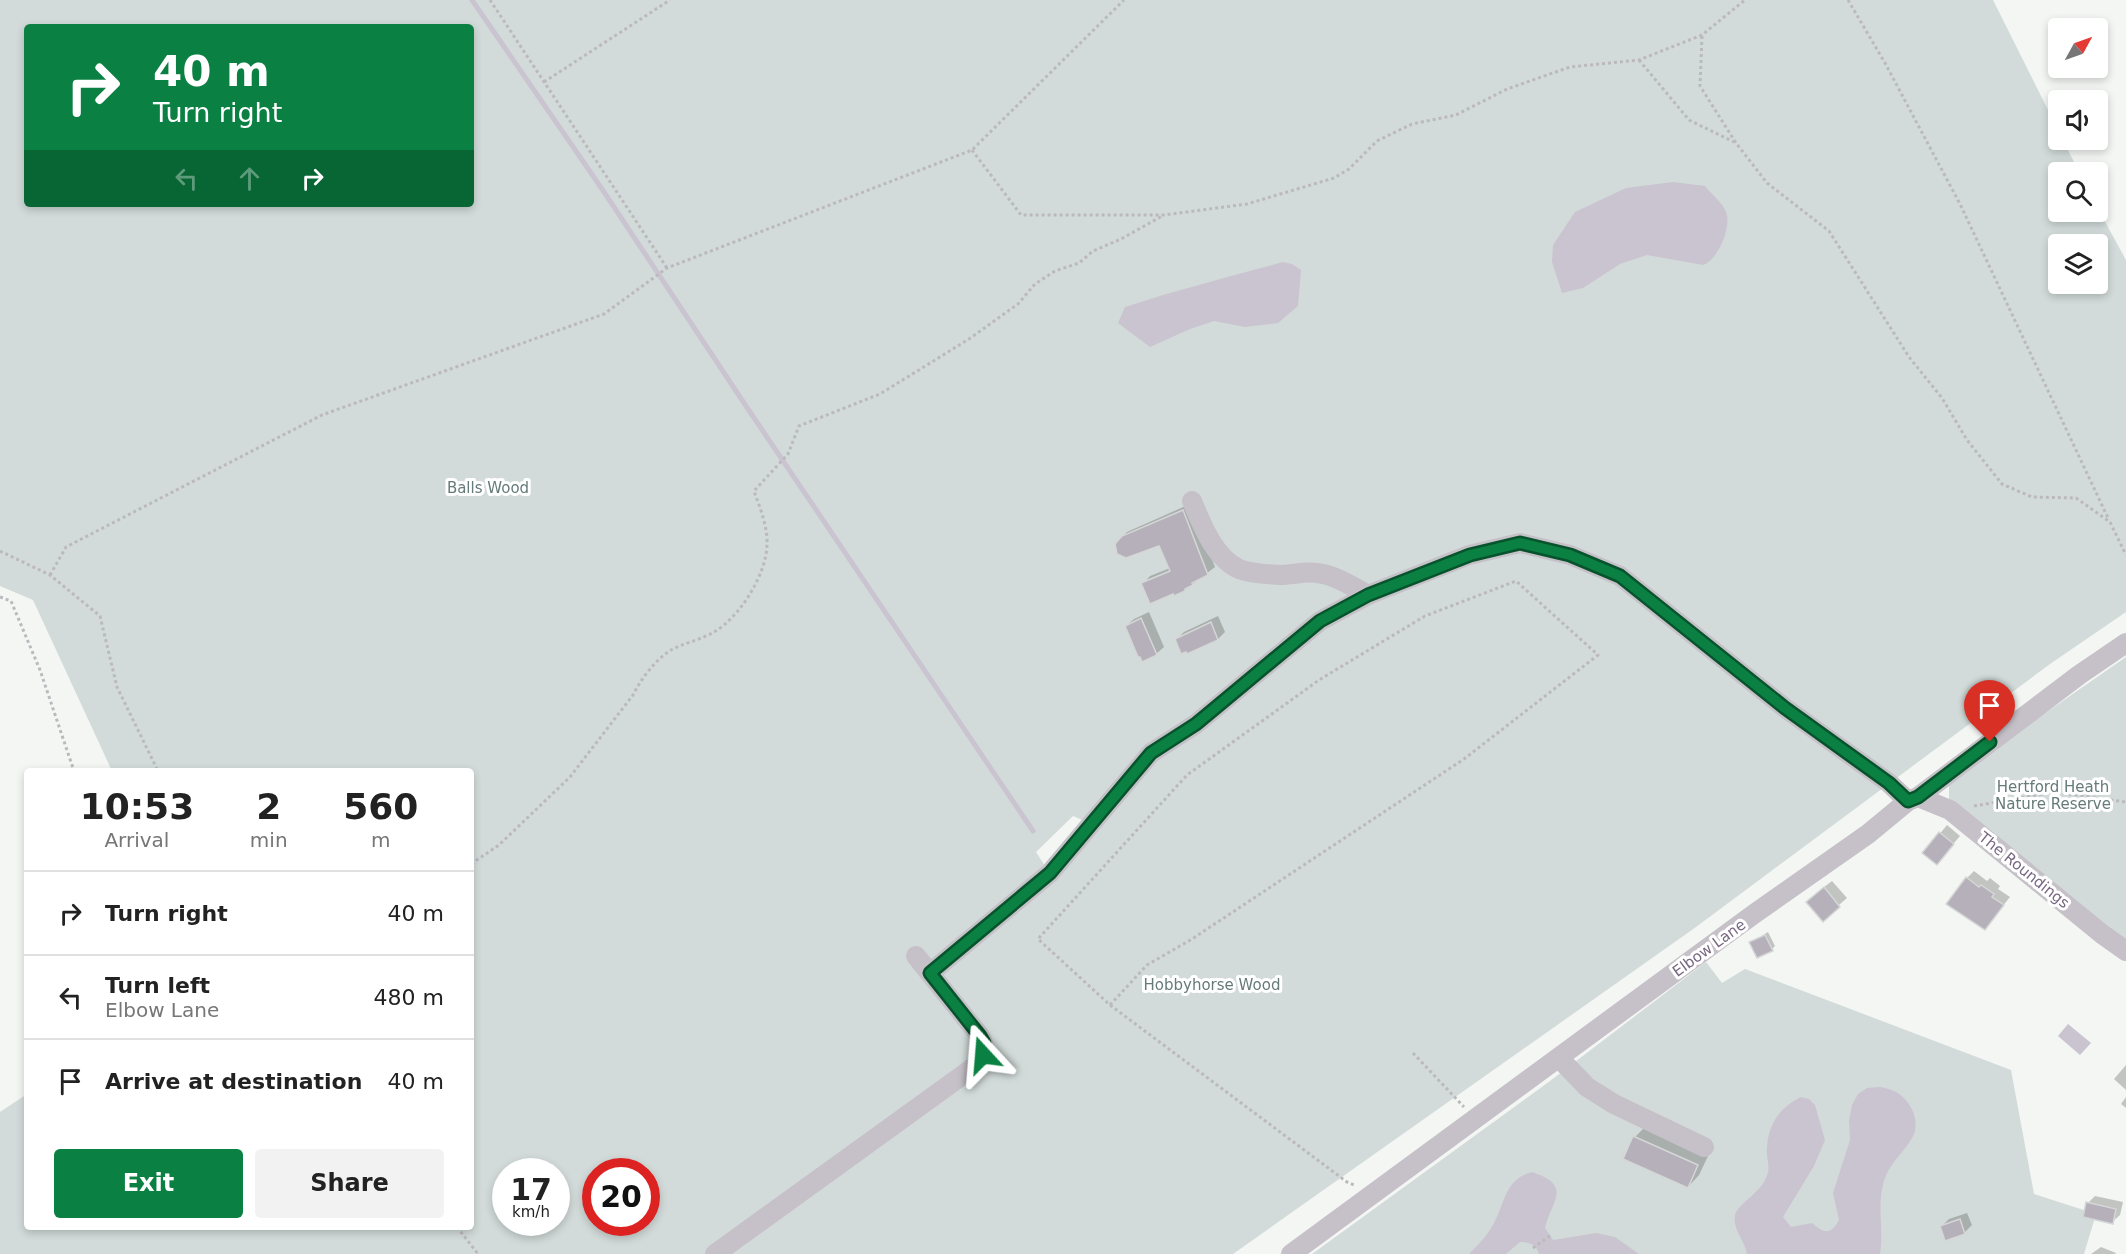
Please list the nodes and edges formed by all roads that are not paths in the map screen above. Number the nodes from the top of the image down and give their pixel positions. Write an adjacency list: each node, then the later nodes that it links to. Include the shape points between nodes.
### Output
1 (1192, 501): 2 (lane, via 1213,544 1224,559 1239,569 1282,575 1317,573)
2 (1368, 595): 4 (lane, via 1470,555 1520,543 1570,555 1620,576 1785,708); 7 (lane, via 1320,621 1196,724 1151,753 1050,873)
3 (2126, 643): 4 (lane, Elbow Lane)
4 (1913, 799): 5 (lane, The Roundings, via 1950,810); 8 (lane, Elbow Lane)
5 (2126, 951)
6 (916, 956): 7 (lane)
7 (930, 973): 10 (lane, via 984,1043 978,1064)
8 (1559, 1058): 9 (lane, via 1587,1087 1614,1104); 11 (lane, Elbow Lane)
9 (1704, 1147)
10 (715, 1254)
11 (1292, 1254)

